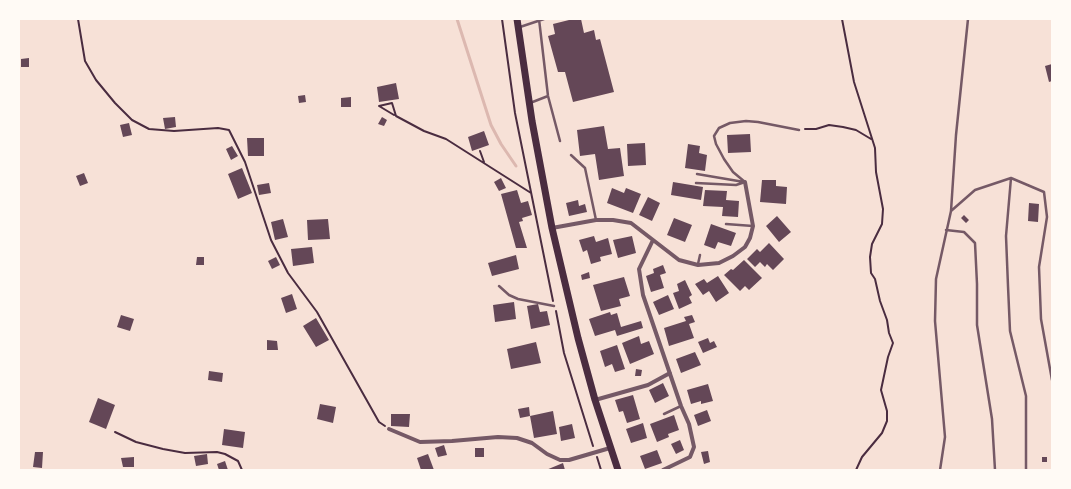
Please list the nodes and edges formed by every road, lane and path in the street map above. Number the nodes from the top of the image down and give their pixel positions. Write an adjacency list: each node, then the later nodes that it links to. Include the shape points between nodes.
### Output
1 (78, 19): 39 (path, via 85,61 96,80 132,120 149,129 229,130 245,162 271,240 288,273 317,312 379,422)
2 (502, 19): 22 (path, via 515,113)
3 (517, 19): 8 (main road)
4 (544, 19): 7 (lane)
5 (842, 19): 13 (path, via 854,82)
6 (968, 19): 23 (lane)
7 (540, 20): 8 (lane); 9 (lane)
8 (518, 28): 10 (main road)
9 (548, 96): 10 (lane); 14 (lane)
10 (529, 103): 27 (main road)
11 (394, 115): 17 (path, via 379,106 392,103 396,116 446,139)
12 (799, 130): 13 (path, via 828,125 856,130); 20 (lane, via 746,121 719,128 714,136 716,144 733,172)
13 (872, 139): 47 (path, via 883,209 882,224 872,244 870,257 872,273 893,343 881,390 887,421 882,433 862,457)
14 (560, 141)
15 (480, 152): 17 (path)
16 (571, 155): 24 (lane, via 585,168)
17 (484, 163): 22 (path)
18 (697, 174): 20 (lane)
19 (1011, 178): 23 (lane, via 975,190); 35 (lane, via 1044,192 1047,217 1038,267 1041,318); 50 (lane, via 1006,236 1010,331 1026,396)
20 (745, 182): 21 (lane, via 736,185); 26 (street)
21 (696, 183)
22 (530, 193): 33 (path)
23 (951, 211): 28 (lane)
24 (596, 220): 27 (street); 29 (street, via 631,223)
25 (726, 224): 26 (lane)
26 (753, 226): 31 (street, via 745,247 733,256 719,264)
27 (552, 228): 36 (main road)
28 (946, 230): 48 (lane, via 935,286 935,321 945,437); 49 (lane, via 964,232 975,243 977,325 992,418)
29 (653, 240): 31 (street, via 679,260); 34 (street, via 639,269 644,295)
30 (700, 255): 31 (lane)
31 (698, 266)
32 (499, 286): 33 (lane, via 518,299)
33 (554, 306): 42 (path, via 564,353)
34 (670, 373): 36 (street, via 648,385); 37 (street)
35 (1052, 380)
36 (595, 400): 41 (main road)
37 (681, 406): 38 (lane); 46 (street, via 689,424 694,447 690,457)
38 (664, 414)
39 (389, 429): 42 (street, via 420,442 517,438 532,443 560,460 569,460)
40 (115, 432): 43 (path, via 136,442 163,449 225,454 238,461)
41 (610, 448): 42 (street); 45 (main road)
42 (594, 452): 44 (path)
43 (242, 470)
44 (601, 470)
45 (618, 470)
46 (663, 470)
47 (856, 470)
48 (940, 470)
49 (995, 470)
50 (1026, 470)

